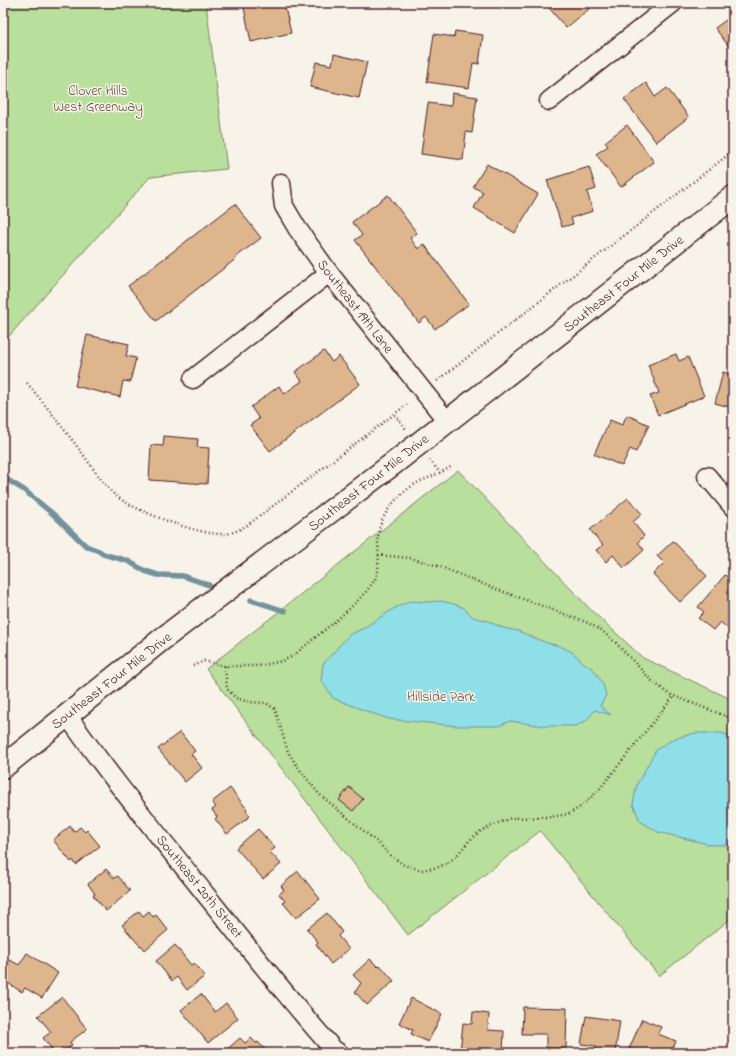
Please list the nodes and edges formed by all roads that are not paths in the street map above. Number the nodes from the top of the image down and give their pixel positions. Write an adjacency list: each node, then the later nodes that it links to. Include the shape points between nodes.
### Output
1 (673, 3): 2 (street)
2 (549, 101)
3 (281, 183): 5 (street, Southeast 19th Lane, via 284,206)
4 (733, 197): 7 (main road, Southeast Four Mile Drive)
5 (329, 273): 6 (street); 7 (street, Southeast 19th Lane)
6 (193, 378)
7 (446, 421): 10 (main road, Southeast Four Mile Drive)
8 (707, 476): 9 (street)
9 (733, 506)
10 (67, 715): 11 (main road, Southeast Four Mile Drive); 12 (street, Southeast 20th Street, via 170,849 303,1014)
11 (3, 767)
12 (339, 1053)

